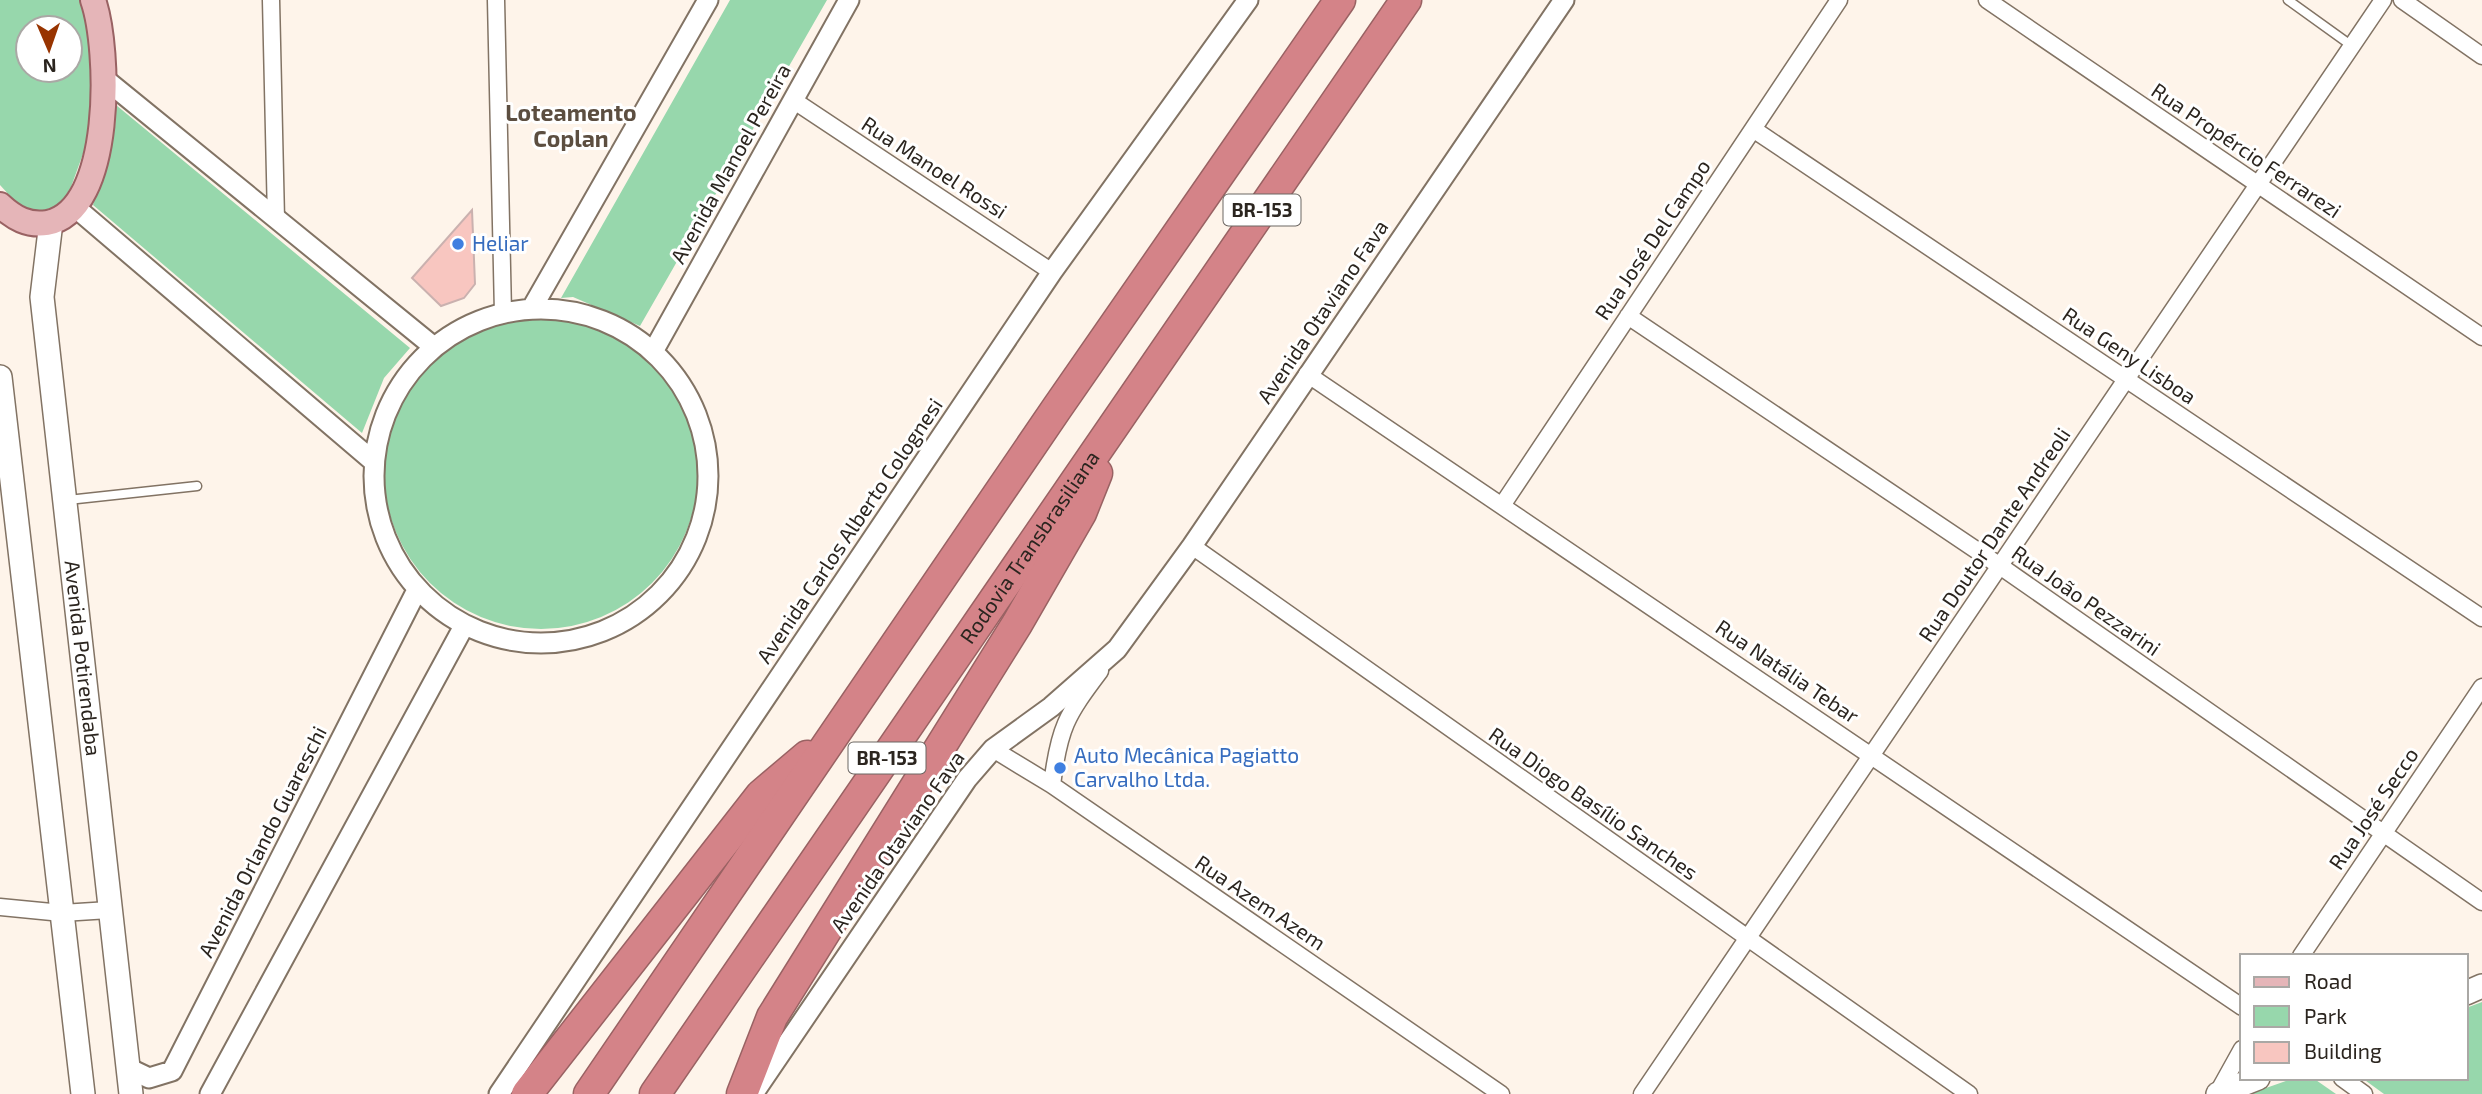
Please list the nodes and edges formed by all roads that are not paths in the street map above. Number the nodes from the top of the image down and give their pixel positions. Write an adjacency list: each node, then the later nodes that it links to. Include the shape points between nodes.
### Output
1 (93, 0): 17 (main road)
2 (271, 0): 23 (street)
3 (496, 0): 27 (street)
4 (708, 0): 26 (street)
5 (849, 0): 18 (street, Avenida Manoel Pereira)
6 (1248, 0): 25 (street, Avenida Carlos Alberto Colognesi)
7 (1340, 0): 47 (highway, BR-153)
8 (1406, 0): 35 (highway, Rodovia Transbrasiliana / BR-153)
9 (1564, 0): 32 (street, Avenida Otaviano Fava)
10 (1839, 0): 19 (street, Rua José Del Campo)
11 (1987, 0): 20 (street, Rua Propércio Ferrarezi)
12 (2288, 0): 15 (lane)
13 (2383, 0): 15 (street, Rua Doutor Dante Andreoli)
14 (2402, 0): 16 (street)
15 (2352, 46): 20 (street, Rua Doutor Dante Andreoli)
16 (2482, 55)
17 (106, 80): 22 (main road, via 102,127 85,192); 23 (street)
18 (793, 100): 25 (street, Rua Manoel Rossi); 31 (street, Avenida Manoel Pereira)
19 (1753, 129): 28 (street, Rua José Del Campo); 34 (street, Rua Geny Lisboa)
20 (2258, 185): 29 (street, Rua Propércio Ferrarezi); 34 (street, Rua Doutor Dante Andreoli)
21 (0, 205): 24 (main road, via 12,216 33,224)
22 (76, 208): 24 (main road); 36 (street)
23 (276, 219): 30 (street)
24 (51, 222): 38 (main road, Avenida Potirendaba, via 42,296)
25 (1052, 272): 66 (street, Avenida Carlos Alberto Colognesi)
26 (532, 308): 27 (street); 31 (street, via 576,312 617,326)
27 (503, 313): 30 (street, via 466,326)
28 (1628, 316): 39 (street, Rua José Del Campo); 41 (street, Rua João Pezzarini)
29 (2482, 337)
30 (433, 347): 36 (street, via 403,379 388,408)
31 (653, 350): 44 (street, via 688,392 707,442 706,509 694,548 664,592 621,625 569,642 516,642)
32 (1307, 374): 39 (street, Rua Natália Tebar); 40 (street, Avenida Otaviano Fava)
33 (0, 377): 55 (main road)
34 (2126, 379): 41 (street, Rua Doutor Dante Andreoli); 43 (street, Rua Geny Lisboa)
35 (1118, 421): 69 (highway, Rodovia Transbrasiliana / BR-153); 70 (highway, via 1081,513 772,1017)
36 (373, 461): 42 (street, via 373,496 382,531)
37 (197, 486): 38 (lane)
38 (65, 500): 54 (main road, Avenida Potirendaba)
39 (1503, 504): 49 (street, Rua Natália Tebar)
40 (1192, 546): 45 (street, Avenida Otaviano Fava); 56 (street, Rua Diogo Basílio Sanches)
41 (2000, 566): 49 (street, Rua Doutor Dante Andreoli); 51 (street, Rua João Pezzarini)
42 (418, 590): 44 (street); 60 (street, Avenida Orlando Guareschi, via 172,1071 149,1077)
43 (2482, 618)
44 (464, 626): 65 (street)
45 (1117, 649): 48 (street, Avenida Otaviano Fava, via 1051,707); 50 (street, Avenida Otaviano Fava, via 1068,714 1056,746)
46 (2482, 687): 51 (street, Rua José Secco)
47 (837, 731): 67 (highway, via 761,795); 68 (highway, BR-153)
48 (993, 749): 50 (street, Rua Azem Azem); 71 (street, Avenida Otaviano Fava, via 967,779)
49 (1872, 755): 56 (street, Rua Doutor Dante Andreoli); 58 (street, Rua Natália Tebar)
50 (1052, 785): 72 (street, Rua Azem Azem)
51 (2384, 833): 52 (street, Rua João Pezzarini); 57 (street, Rua José Secco)
52 (2482, 902)
53 (0, 907): 55 (street)
54 (109, 910): 55 (street); 60 (main road, Avenida Potirendaba)
55 (62, 913): 63 (main road)
56 (1748, 939): 73 (street, Rua Doutor Dante Andreoli); 74 (street, Rua Diogo Basílio Sanches)
57 (2302, 954)
58 (2240, 1006)
59 (2240, 1053): 75 (street)
60 (128, 1068): 64 (main road, Avenida Potirendaba)
61 (2253, 1080): 75 (main road)
62 (2345, 1080): 76 (street)
63 (83, 1094)
64 (131, 1094)
65 (210, 1094)
66 (499, 1094)
67 (527, 1094)
68 (589, 1094)
69 (655, 1094)
70 (742, 1094)
71 (753, 1094)
72 (1501, 1094)
73 (1642, 1094)
74 (1969, 1094)
75 (2217, 1094)
76 (2364, 1094)

